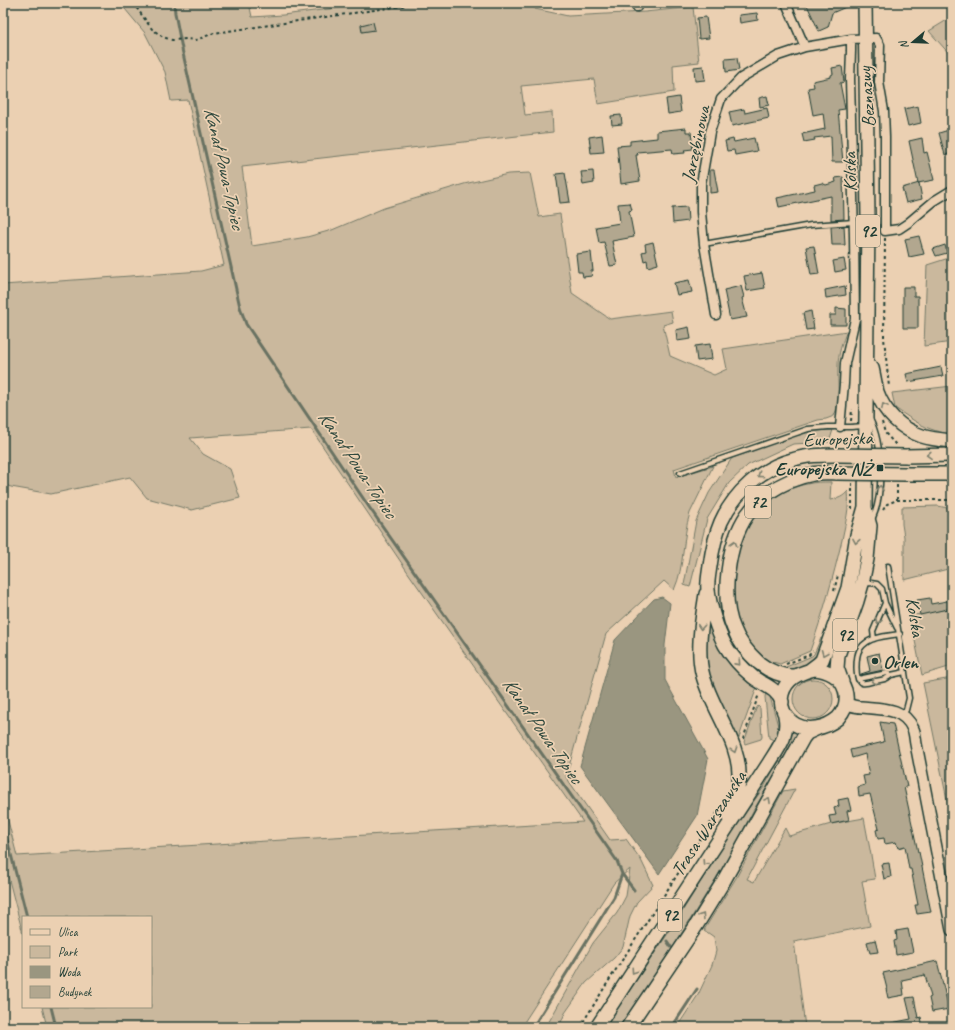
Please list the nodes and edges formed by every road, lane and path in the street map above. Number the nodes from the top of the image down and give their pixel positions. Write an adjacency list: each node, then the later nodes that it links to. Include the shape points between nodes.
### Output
1 (133, 3): 2 (path, via 152,30 163,37 172,40 196,40 214,33)
2 (411, 3)
3 (786, 3): 7 (street)
4 (865, 3): 5 (main road, Kolska / 92)
5 (865, 38): 6 (street, Jarzębinowa); 10 (street, Beznazwy, via 876,38 880,44 879,82 884,111); 13 (main road, Kolska / 92)
6 (851, 39): 7 (street, Jarzębinowa); 9 (street)
7 (805, 47): 11 (street, Jarzębinowa, via 778,56 752,71 741,78 721,99 710,132 701,184)
8 (952, 190): 10 (street, via 899,229)
9 (854, 222): 11 (lane, via 811,225); 17 (street, via 855,319 845,363)
10 (886, 231): 14 (path, via 884,338)
11 (704, 244): 12 (street, Jarzębinowa)
12 (716, 315)
13 (867, 344): 15 (main road, Kolska / 92); 19 (main road, one-way to 13, via 912,432 887,412 877,391)
14 (889, 388)
15 (866, 412): 16 (main road, 92); 29 (lane, one-way to 15, via 881,481 878,446)
16 (866, 426): 18 (lane); 26 (main road, 92)
17 (840, 427): 18 (lane); 22 (lane, via 808,428)
18 (851, 427): 20 (path)
19 (952, 441)
20 (852, 451)
21 (952, 454): 33 (main road, Europejska / 72, one-way to 33, bridge, via 815,455 791,460 761,474 744,488 721,521 711,556)
22 (680, 473)
23 (952, 474): 43 (main road, Europejska / 72, one-way to 23, bridge, via 772,672 763,666 744,648 729,615 727,582 737,534 747,515 756,504 782,485 814,473)
24 (852, 482): 27 (path)
25 (952, 500): 28 (path, via 897,500 888,504)
26 (865, 507): 29 (main road, 92); 40 (main road, 92, one-way to 40, via 843,601 822,660)
27 (852, 514)
28 (882, 514)
29 (870, 526): 32 (main road, 92)
30 (888, 566): 36 (lane, Kolska)
31 (838, 573): 34 (path)
32 (862, 584): 35 (lane, via 877,584 882,588); 44 (main road, 92, via 836,665)
33 (707, 589): 47 (main road, Europejska / 72, one-way to 47, via 719,630 733,657 754,678 778,693); 52 (main road, one-way to 52, via 700,660 711,697)
34 (833, 595)
35 (886, 603): 36 (lane); 37 (lane, one-way to 37, via 873,631)
36 (900, 634): 37 (lane); 41 (lane, Kolska)
37 (874, 639): 41 (lane, one-way to 37, via 858,679 857,663 860,650)
38 (815, 645): 39 (path, via 809,655)
39 (785, 665)
40 (810, 670): 43 (main road, 92); 44 (main road, 92, via 828,672)
41 (905, 672): 50 (lane, Kolska, via 909,698)
42 (952, 675): 46 (path)
43 (795, 676): 47 (main road, 92, via 784,688)
44 (844, 686): 48 (main road, 92)
45 (763, 689): 52 (path, via 741,745)
46 (952, 692)
47 (782, 702): 49 (main road, 92)
48 (846, 704): 50 (street, via 889,710); 51 (main road, 92, via 834,721)
49 (785, 716): 51 (main road, via 800,727); 54 (main road, Trasa Warszawska / 92, via 785,736)
50 (903, 716): 55 (street, via 914,732)
51 (818, 728): 58 (main road, Trasa Warszawska / 92, one-way to 51, via 723,882 803,738)
52 (734, 747): 54 (main road, one-way to 54, via 738,763 738,783)
53 (720, 809): 56 (path)
54 (726, 830): 57 (main road, Trasa Warszawska / 92, one-way to 57)
55 (952, 930)
56 (580, 1027)
57 (597, 1027)
58 (628, 1027)

